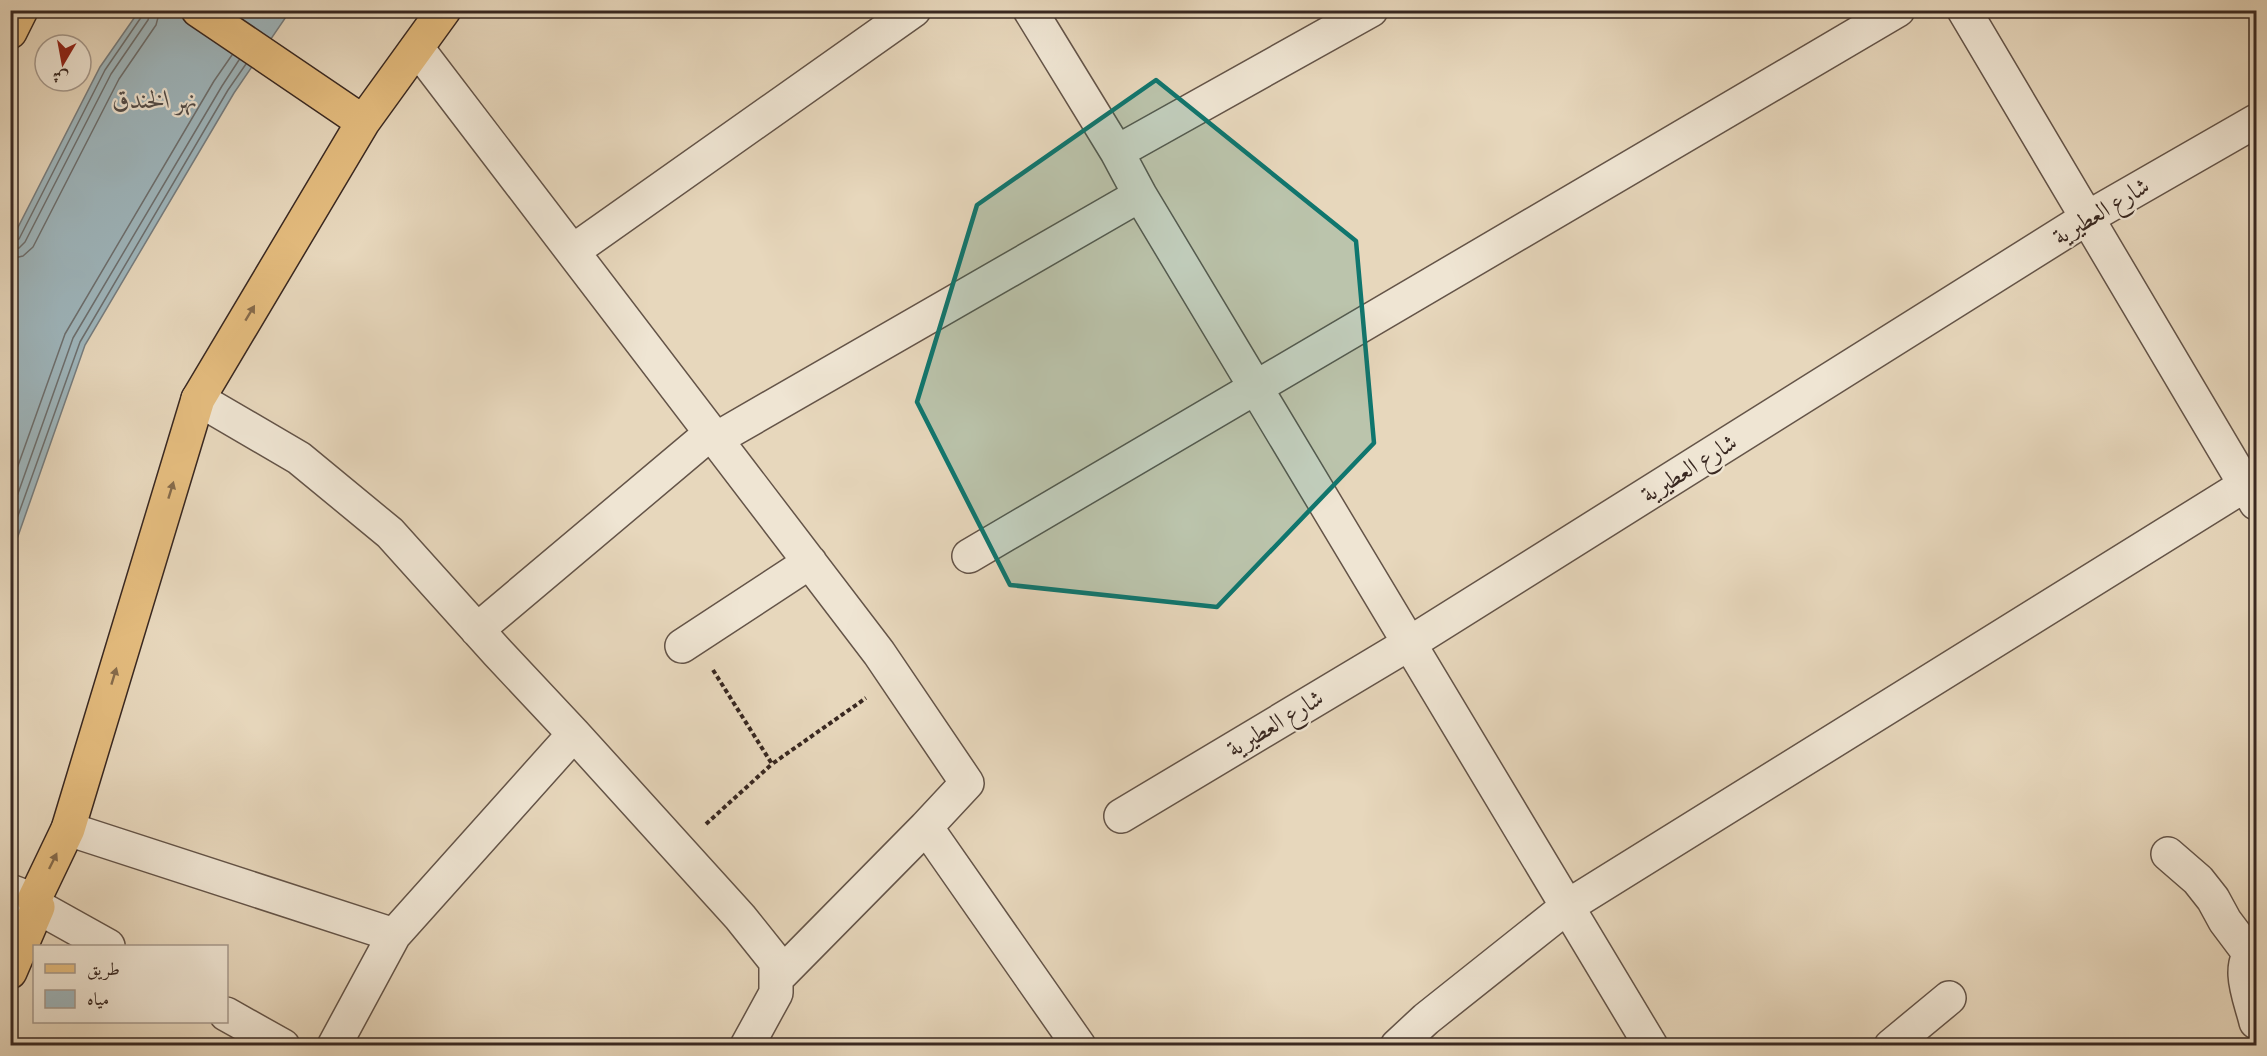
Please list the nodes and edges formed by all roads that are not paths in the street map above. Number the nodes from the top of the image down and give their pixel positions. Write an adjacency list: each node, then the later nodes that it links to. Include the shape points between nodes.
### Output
1 (198, 10): 10 (main road)
2 (444, 10): 8 (main road)
3 (914, 10): 14 (street)
4 (1030, 10): 11 (street)
5 (1371, 10): 11 (street)
6 (1898, 10): 15 (street)
7 (1964, 10): 13 (street)
8 (417, 48): 10 (main road); 14 (street)
9 (2256, 121): 13 (street, شارع العطيرية)
10 (363, 122): 16 (main road, one-way to 10)
11 (1118, 152): 12 (street)
12 (1140, 195): 15 (street); 17 (street)
13 (2087, 218): 18 (street); 23 (street, شارع العطيرية)
14 (573, 251): 17 (street)
15 (1256, 388): 19 (street); 23 (street)
16 (198, 399): 21 (street, via 299,458 390,533); 27 (main road, one-way to 16)
17 (714, 436): 20 (street); 21 (street)
18 (2251, 494): 30 (street)
19 (969, 556)
20 (810, 562): 22 (street); 26 (street, via 896,677 967,783)
21 (477, 630): 24 (street)
22 (688, 642)
23 (1410, 643): 25 (street, شارع العطيرية); 30 (street)
24 (574, 734): 31 (street); 35 (street, via 740,917 776,962)
25 (1121, 816)
26 (926, 828): 35 (street); 42 (street)
27 (68, 829): 29 (main road, one-way to 27); 31 (street)
28 (2168, 854): 33 (street, via 2198,880 2224,921)
29 (28, 899): 32 (street); 34 (main road)
30 (1568, 906): 43 (street); 44 (street)
31 (394, 935): 40 (street)
32 (106, 945)
33 (2253, 951): 38 (street, via 2244,969)
34 (10, 972)
35 (776, 979): 41 (street, via 776,993)
36 (1948, 998): 45 (street)
37 (228, 1015): 39 (street)
38 (2256, 1022)
39 (283, 1046)
40 (334, 1046)
41 (747, 1046)
42 (1079, 1046)
43 (1397, 1046)
44 (1651, 1046)
45 (1891, 1046)

